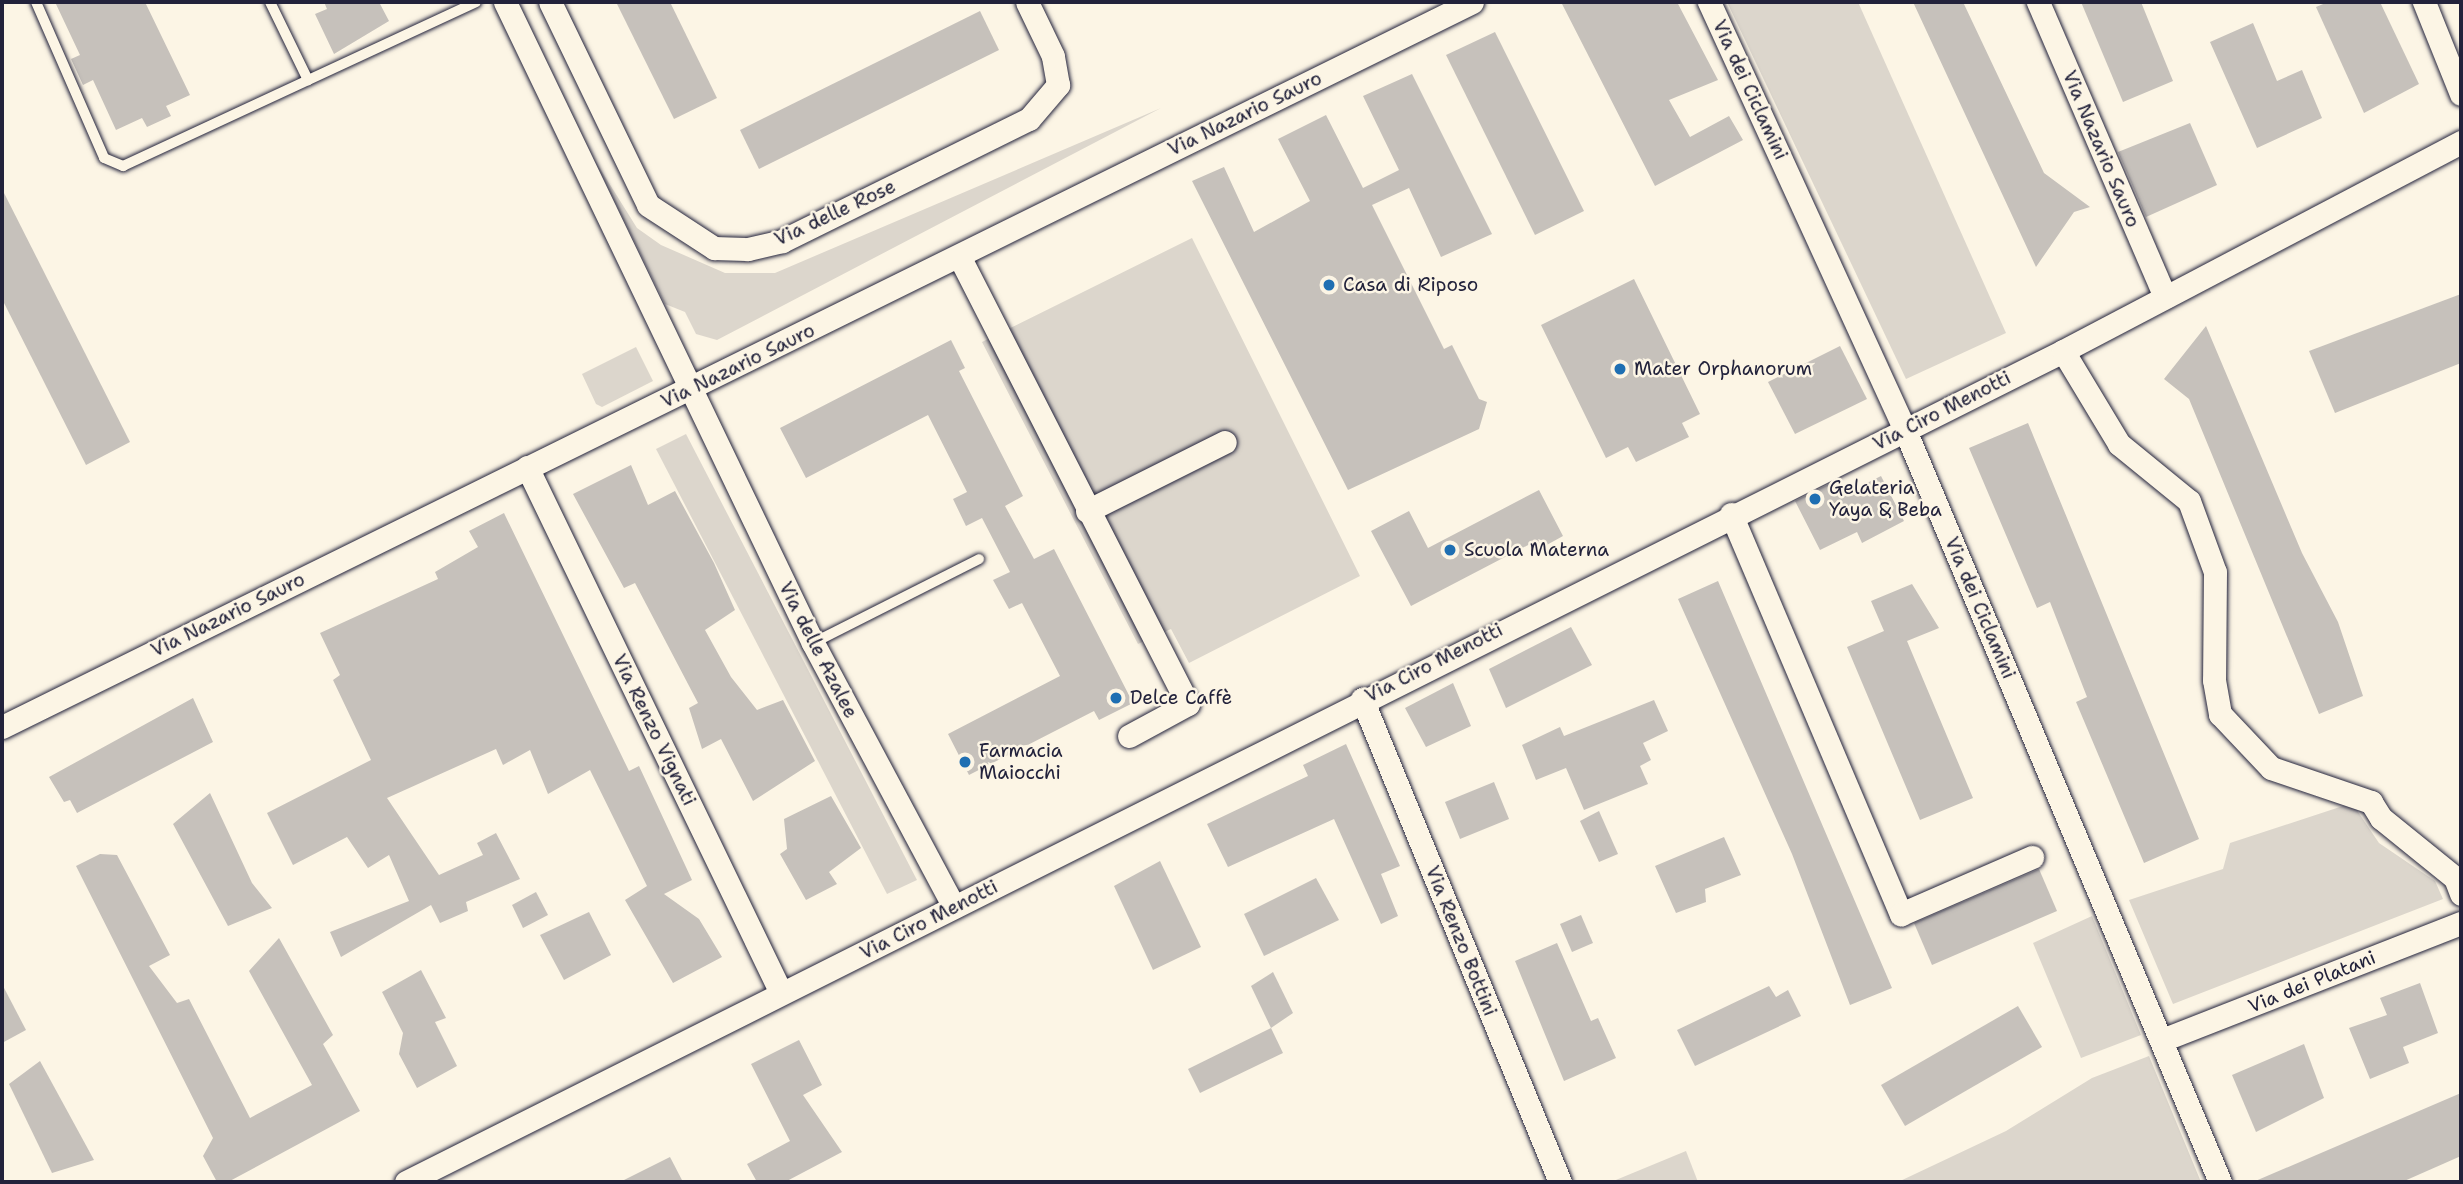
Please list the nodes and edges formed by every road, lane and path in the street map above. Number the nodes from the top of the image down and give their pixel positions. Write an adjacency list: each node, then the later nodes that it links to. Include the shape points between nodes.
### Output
1 (36, 2): 11 (lane, via 104,158 123,166)
2 (270, 2): 11 (lane)
3 (476, 2): 11 (lane)
4 (505, 2): 17 (street)
5 (550, 2): 6 (street, Via delle Rose, via 648,205 714,248 748,249 782,242 1029,119 1058,85 1053,56)
6 (1027, 2)
7 (1472, 2): 14 (street, Via Nazario Sauro)
8 (1709, 2): 18 (street, Via dei Ciclamini)
9 (2038, 2): 15 (street, Via Nazario Sauro)
10 (2424, 2): 12 (street)
11 (307, 80)
12 (2461, 94)
13 (2461, 142): 15 (street, Via Ciro Menotti)
14 (959, 256): 17 (street, Via Nazario Sauro); 21 (street)
15 (2165, 297): 16 (street, Via Ciro Menotti)
16 (2063, 351): 18 (street, Via Ciro Menotti); 29 (street, via 2119,444 2189,501 2215,572 2214,680 2220,714 2271,768 2371,802 2381,818 2455,878)
17 (689, 390): 20 (street, Via Nazario Sauro); 24 (street, Via delle Azalee)
18 (1905, 430): 22 (street, Via Ciro Menotti); 33 (street, Via dei Ciclamini)
19 (1225, 442): 21 (street)
20 (527, 467): 26 (street, Via Nazario Sauro); 32 (street, Via Renzo Vignati)
21 (1087, 511): 27 (street, via 1188,704)
22 (1731, 514): 25 (street, Via Ciro Menotti); 28 (street, via 1901,914)
23 (979, 559): 24 (lane)
24 (813, 643): 30 (street, Via delle Azalee)
25 (1362, 699): 30 (street, Via Ciro Menotti); 35 (street, Via Renzo Bottini)
26 (2, 727)
27 (1129, 736)
28 (2032, 858)
29 (2461, 894)
30 (954, 907): 32 (street, Via Ciro Menotti)
31 (2461, 923): 33 (street, Via dei Platani)
32 (781, 993): 34 (street, Via Ciro Menotti)
33 (2162, 1040): 36 (street, Via dei Ciclamini)
34 (406, 1182)
35 (1560, 1182)
36 (2220, 1182)

